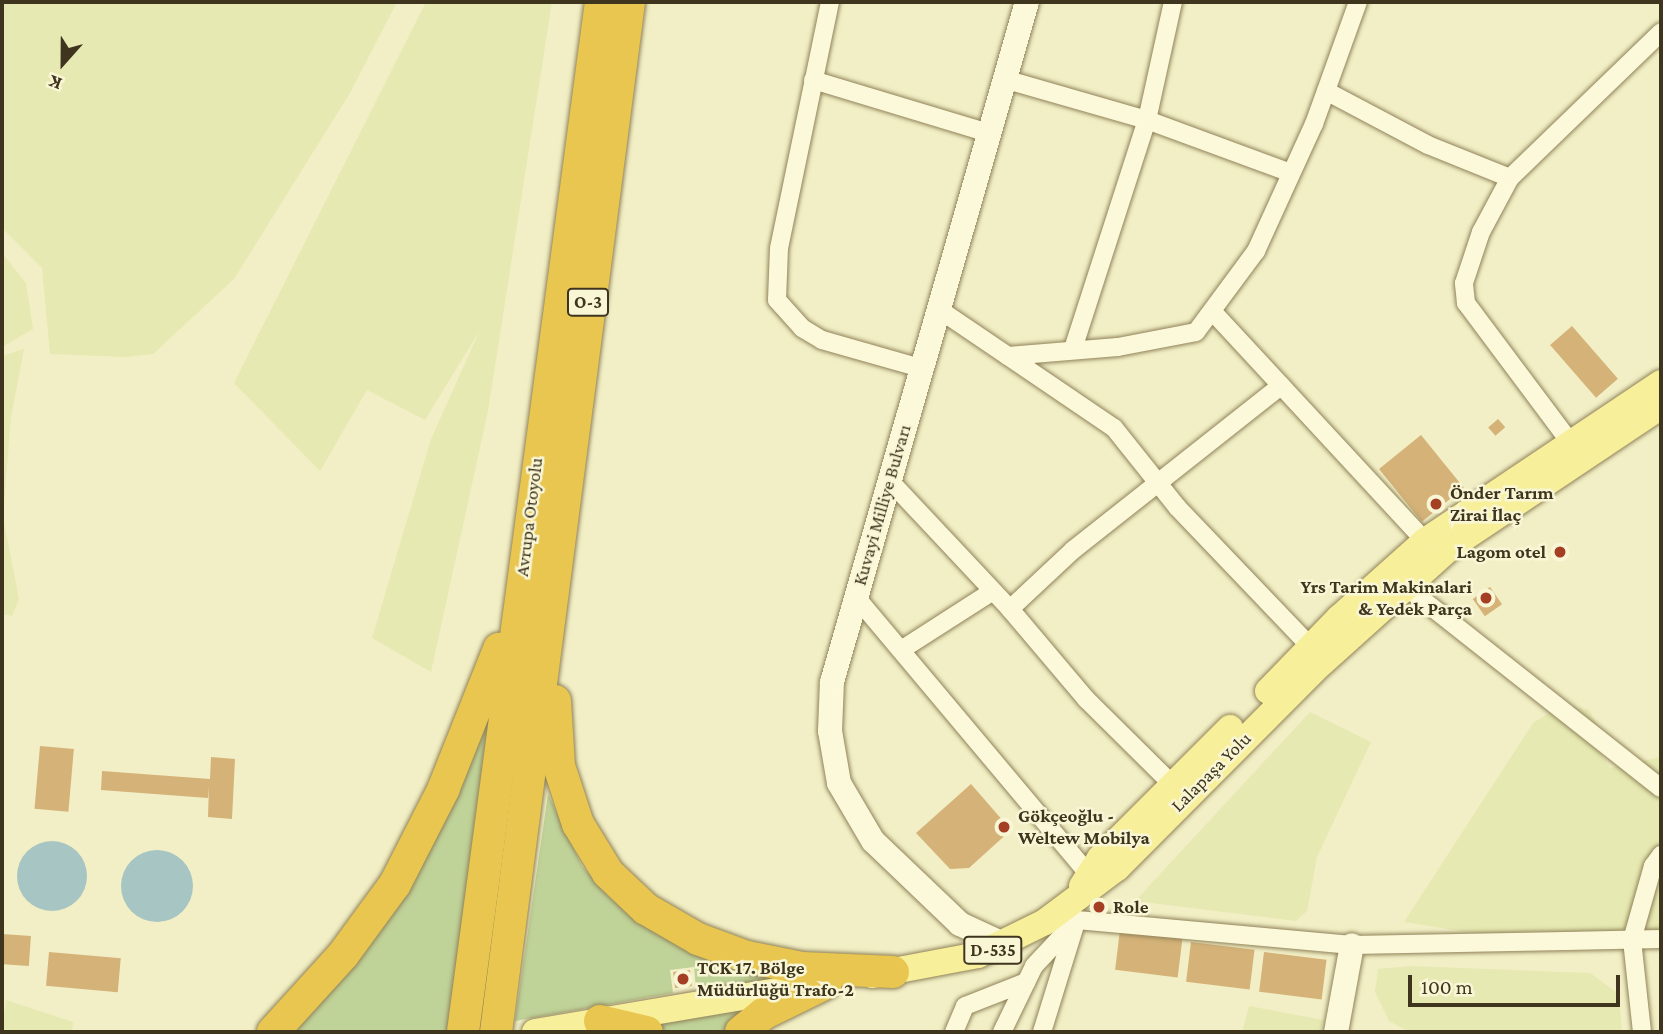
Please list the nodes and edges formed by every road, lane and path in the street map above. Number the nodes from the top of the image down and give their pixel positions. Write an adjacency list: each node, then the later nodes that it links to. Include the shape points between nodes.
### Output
1 (601, 2): 30 (highway, Avrupa Otoyolu / O-3)
2 (629, 2): 30 (highway, Avrupa Otoyolu / O-3)
3 (830, 2): 9 (street)
4 (1027, 2): 8 (street, Kuvayi Milliye Bulvarı)
5 (1173, 2): 11 (street)
6 (1358, 2): 10 (street)
7 (1661, 32): 14 (street)
8 (1004, 79): 11 (street); 12 (street, Kuvayi Milliye Bulvarı)
9 (813, 80): 12 (street); 19 (street, via 779,248 777,300 802,328 822,340)
10 (1326, 92): 13 (street); 14 (street, via 1428,145)
11 (1147, 120): 13 (street); 17 (street)
12 (988, 133): 15 (street, Kuvayi Milliye Bulvarı)
13 (1291, 173): 16 (street, via 1256,251)
14 (1510, 178): 23 (street, via 1481,232 1464,284 1466,303)
15 (937, 308): 18 (street); 19 (street, Kuvayi Milliye Bulvarı)
16 (1213, 312): 17 (street, via 1196,332 1118,347); 21 (street)
17 (1073, 349): 18 (street)
18 (1008, 356): 25 (street, via 1114,428)
19 (920, 368): 24 (street, Kuvayi Milliye Bulvarı)
20 (1661, 383): 23 (main road, Lalapaşa Yolu / D-535)
21 (1281, 386): 25 (street); 26 (street)
22 (1661, 405): 27 (main road, Lalapaşa Yolu / D-535, via 1452,546)
23 (1570, 442): 26 (main road, Lalapaşa Yolu / D-535)
24 (890, 480): 28 (street); 29 (street, Kuvayi Milliye Bulvarı)
25 (1157, 481): 31 (street); 32 (street)
26 (1425, 541): 32 (main road, Lalapaşa Yolu / D-535)
27 (1405, 586): 35 (street); 37 (main road, Lalapaşa Yolu / D-535, via 1266,716 1117,868)
28 (993, 591): 31 (street); 33 (street)
29 (856, 597): 33 (street); 40 (street, Kuvayi Milliye Bulvarı, via 832,682 830,731 839,783 873,841 960,924)
30 (533, 603): 42 (highway, via 559,766 578,824 623,890 673,926 747,957 802,968); 46 (highway, via 476,714 418,844 343,955); 47 (highway, Avrupa Otoyolu / O-3); 48 (highway, Avrupa Otoyolu / O-3)
31 (1010, 609): 34 (street, via 1086,699)
32 (1311, 647): 34 (main road, Lalapaşa Yolu / D-535)
33 (901, 650): 37 (street)
34 (1173, 785): 37 (main road, Lalapaşa Yolu / D-535)
35 (1661, 788)
36 (1661, 855): 39 (street, via 1653,866)
37 (1079, 896): 40 (main road, D-535); 41 (street); 43 (street); 54 (street)
38 (1661, 939): 39 (street)
39 (1632, 940): 41 (street); 56 (street)
40 (1005, 945): 42 (main road, D-535)
41 (1352, 945): 55 (street)
42 (892, 972): 44 (main road, D-535)
43 (1026, 982): 52 (street, via 965,1006); 53 (street)
44 (827, 983): 45 (main road, D-535); 51 (highway, via 763,1014)
45 (600, 1021): 49 (main road, D-535); 50 (highway)
46 (274, 1032)
47 (463, 1032)
48 (496, 1032)
49 (535, 1032)
50 (647, 1032)
51 (741, 1032)
52 (954, 1032)
53 (1002, 1032)
54 (1042, 1032)
55 (1336, 1032)
56 (1642, 1032)

